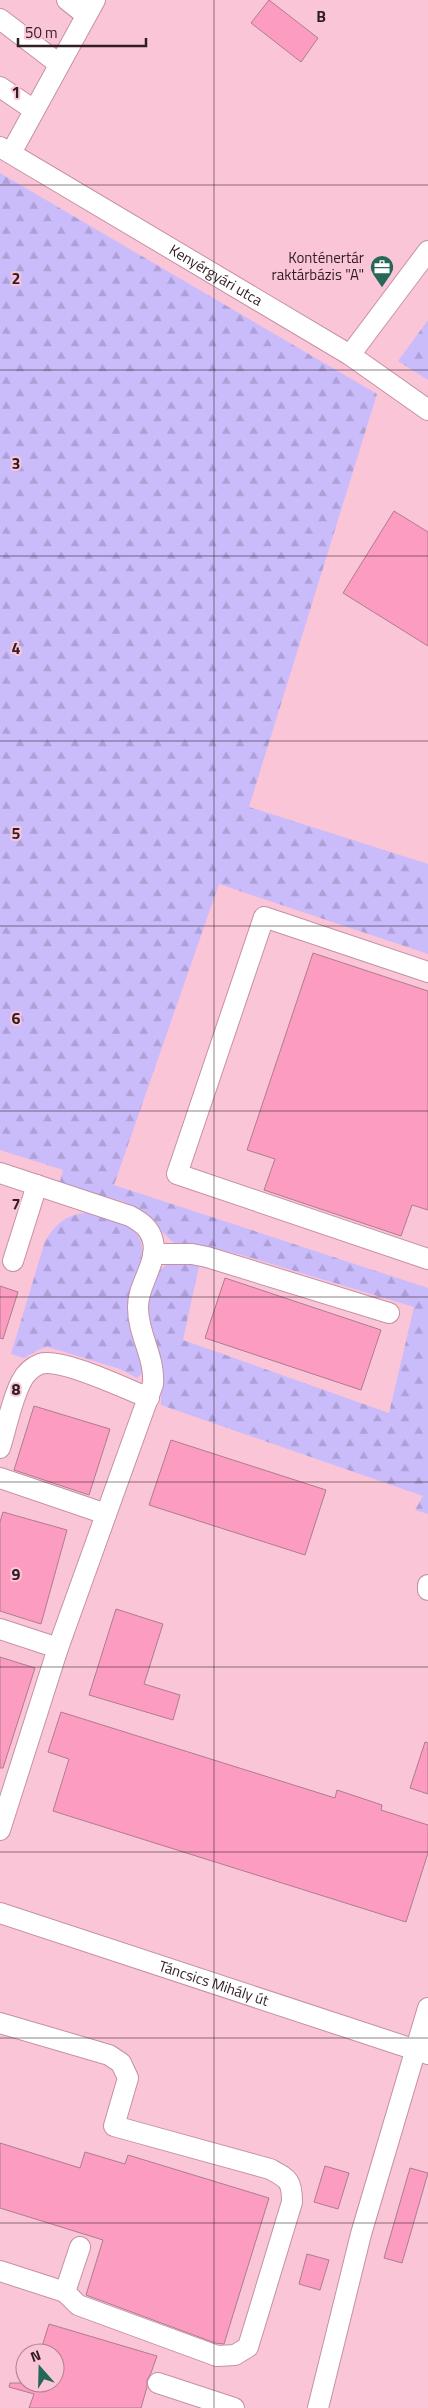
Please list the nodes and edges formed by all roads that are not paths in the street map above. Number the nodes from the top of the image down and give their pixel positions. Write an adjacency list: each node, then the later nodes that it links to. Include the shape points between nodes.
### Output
1 (67, 0): 2 (street)
2 (90, 8): 4 (street)
3 (0, 19): 4 (street)
4 (60, 64): 6 (street)
5 (0, 88): 6 (street)
6 (34, 110): 7 (street)
7 (5, 150): 9 (street, Kenyérgyári utca)
8 (428, 251): 9 (street)
9 (350, 355): 10 (street, Kenyérgyári utca)
10 (428, 410)
11 (428, 972): 15 (street, via 264,916 177,1174)
12 (0, 1173): 13 (street)
13 (37, 1184): 14 (street, via 140,1221 152,1235); 16 (street)
14 (153, 1254): 17 (street, via 207,1257); 18 (street, via 139,1294 138,1308 154,1369)
15 (428, 1259)
16 (12, 1261)
17 (389, 1313)
18 (149, 1398): 19 (street, via 69,1366 53,1362 40,1364 29,1370 21,1381); 21 (street)
19 (0, 1448)
20 (0, 1478): 21 (street)
21 (106, 1514): 25 (street)
22 (428, 1585): 23 (street)
23 (428, 1590)
24 (0, 1629): 25 (street)
25 (58, 1648): 26 (street)
26 (0, 1830)
27 (0, 1913): 30 (street, Táncsics Mihály út)
28 (428, 2008): 30 (street)
29 (0, 2023): 33 (street, via 109,2055 121,2063 128,2078 114,2126 270,2169 288,2179 292,2188 292,2202 248,2347 235,2355 217,2356 78,2305)
30 (422, 2052): 36 (street, via 361,2234)
31 (80, 2247): 33 (street)
32 (0, 2271): 33 (street)
33 (65, 2292)
34 (158, 2383): 35 (street)
35 (234, 2408)
36 (318, 2408)

